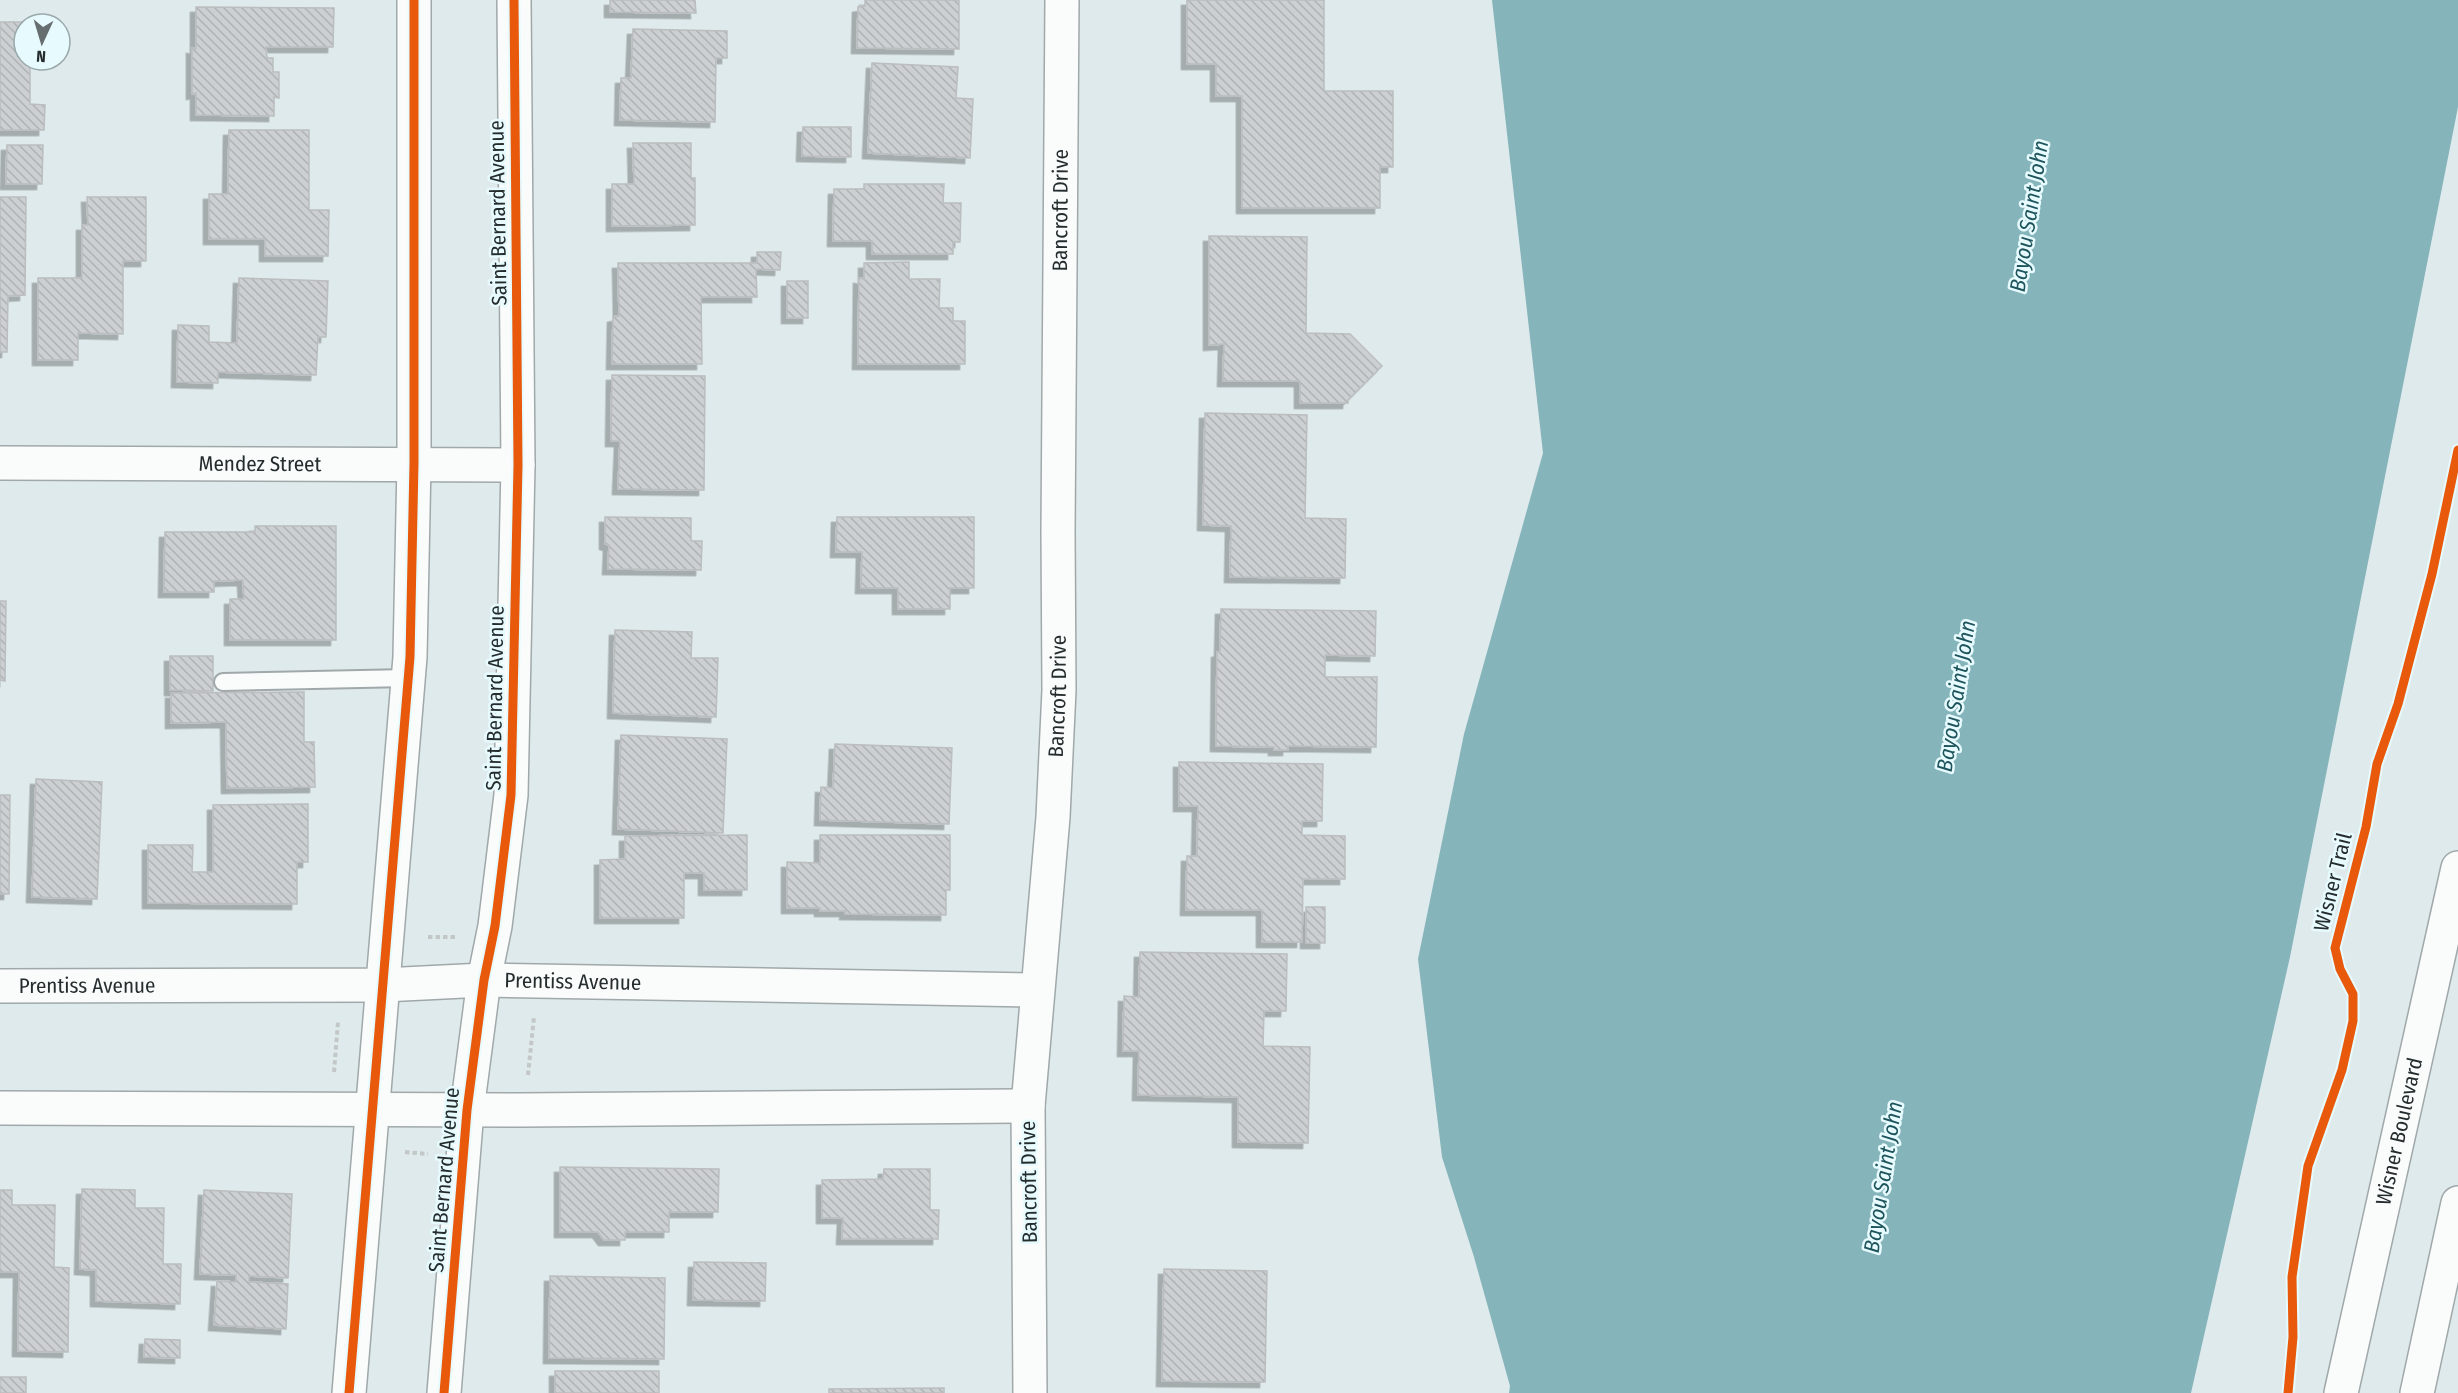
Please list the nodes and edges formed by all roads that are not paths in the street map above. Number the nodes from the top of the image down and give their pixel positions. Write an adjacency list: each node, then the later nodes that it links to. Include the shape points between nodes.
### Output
1 (414, 0): 5 (street)
2 (514, 0): 6 (street, Saint Bernard Avenue)
3 (1062, 0): 13 (street, Bancroft Drive, via 1059,690 1053,817)
4 (0, 463): 5 (street, Mendez Street)
5 (414, 463): 6 (street, Mendez Street); 7 (street)
6 (518, 465): 10 (street, Saint Bernard Avenue, via 511,795)
7 (408, 678): 8 (lane); 11 (street)
8 (223, 682)
9 (2458, 868): 22 (street, Wisner Boulevard)
10 (484, 981): 11 (street, Prentiss Avenue); 13 (street, Prentiss Avenue); 17 (street, Saint Bernard Avenue)
11 (383, 985): 12 (street, Prentiss Avenue); 16 (street)
12 (0, 986)
13 (1036, 990): 14 (street, Bancroft Drive)
14 (1028, 1106): 17 (street); 21 (street, Bancroft Drive)
15 (0, 1108): 16 (street)
16 (373, 1110): 17 (street); 19 (street)
17 (467, 1110): 20 (street, Saint Bernard Avenue)
18 (2458, 1203): 23 (street)
19 (349, 1393)
20 (444, 1393)
21 (1030, 1393)
22 (2341, 1393)
23 (2417, 1393)

